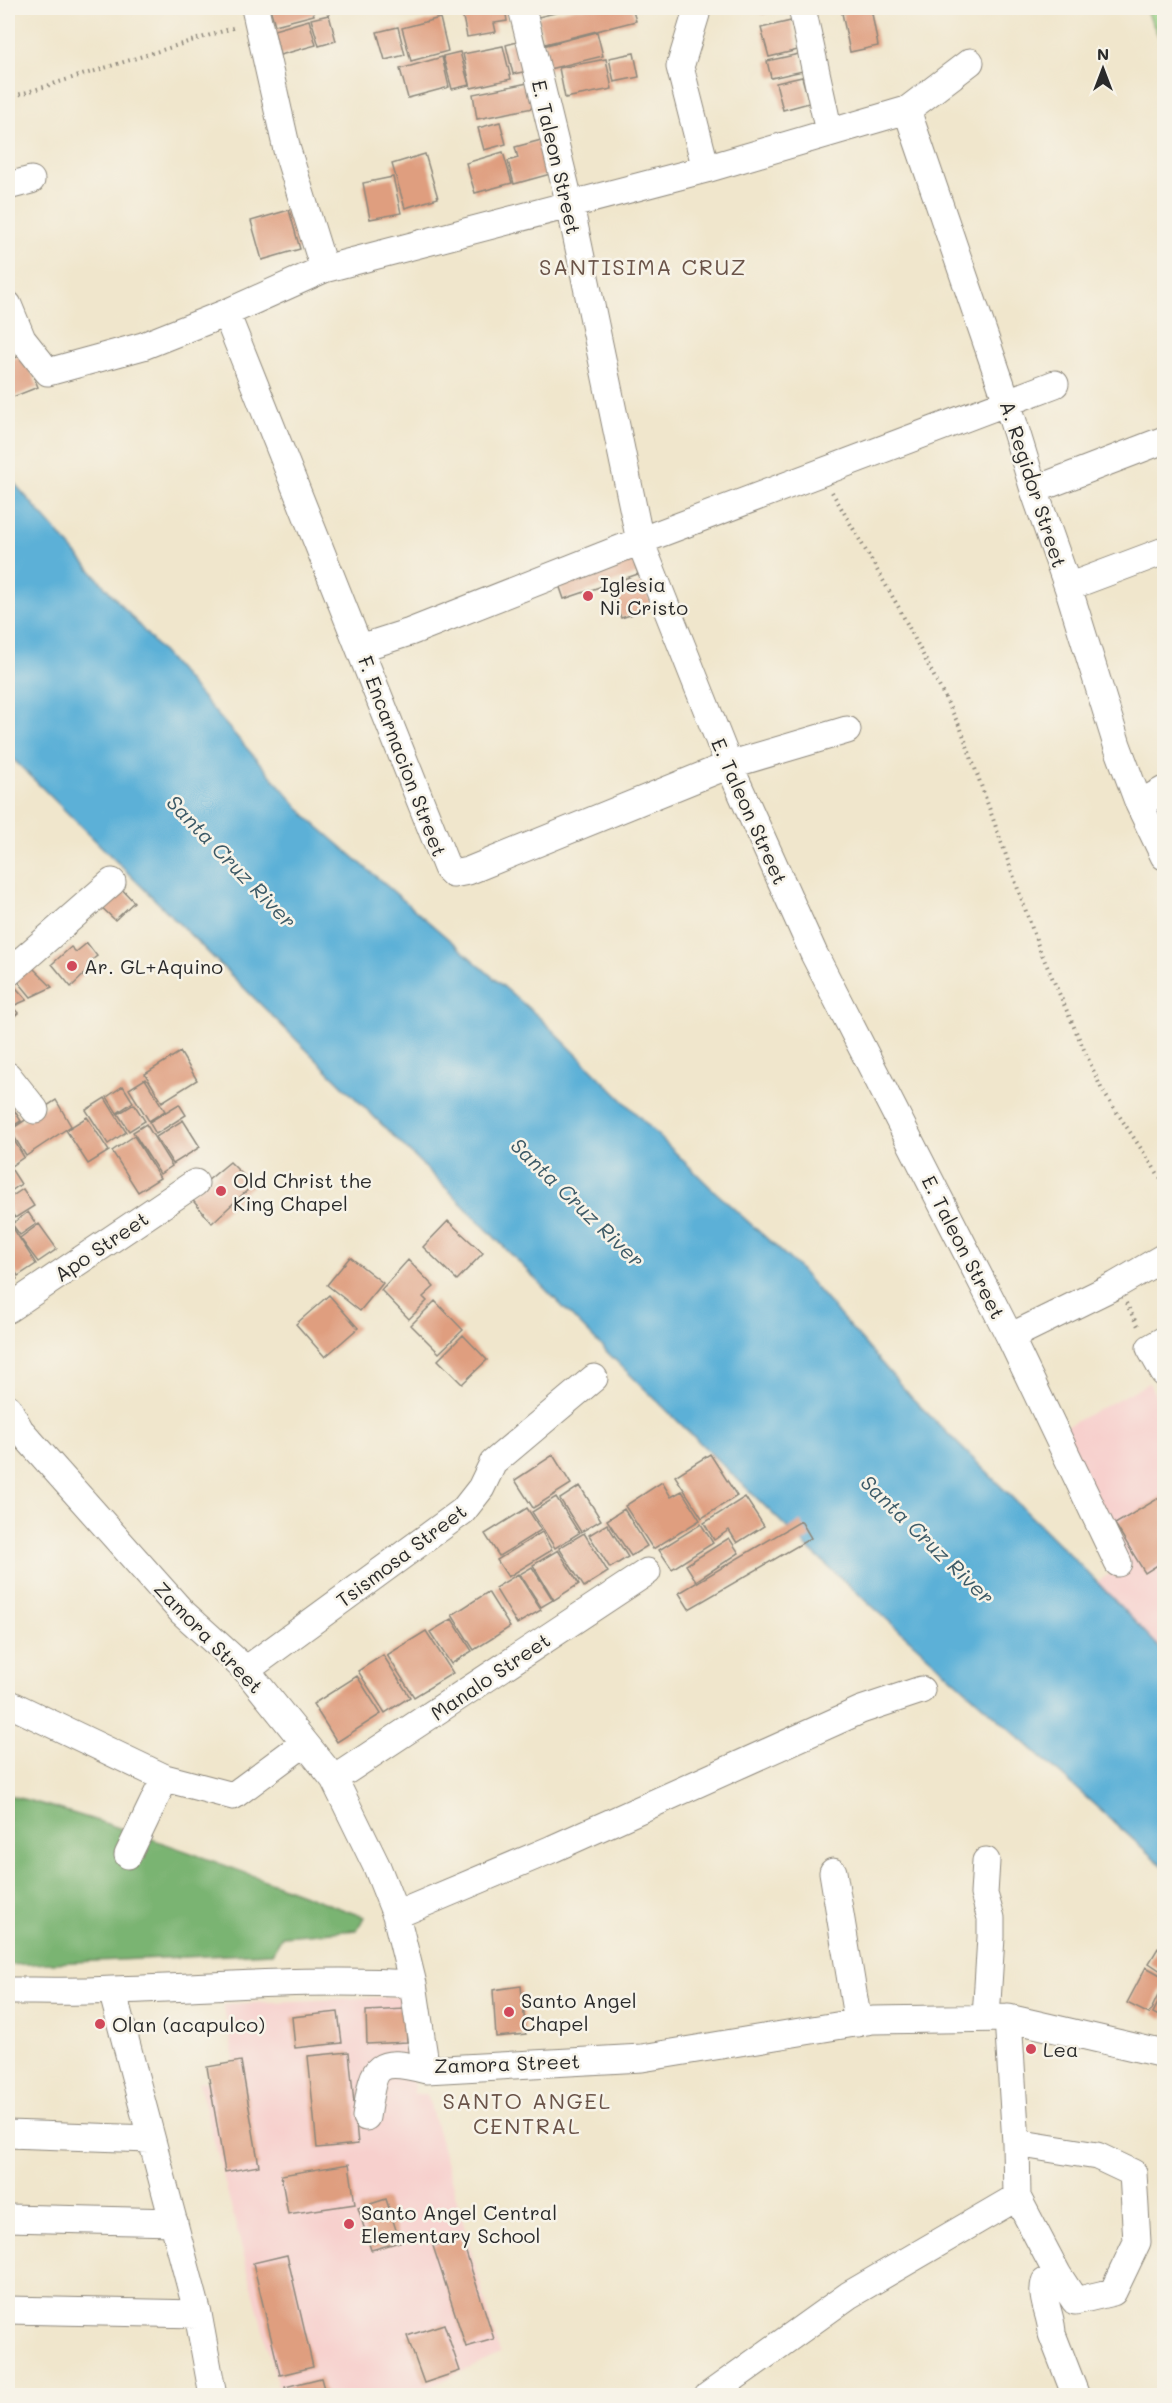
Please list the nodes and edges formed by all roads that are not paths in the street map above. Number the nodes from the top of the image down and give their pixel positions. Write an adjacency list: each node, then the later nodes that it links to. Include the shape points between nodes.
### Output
1 (522, 8): 9 (street, E. Taleon Street)
2 (694, 8): 8 (street, via 696,14 680,67)
3 (802, 8): 7 (street)
4 (257, 14): 10 (street, via 287,150)
5 (970, 63): 6 (street)
6 (907, 110): 7 (street); 14 (street, A. Regidor Street)
7 (830, 132): 8 (street)
8 (706, 169): 9 (street)
9 (570, 205): 10 (street); 17 (street, E. Taleon Street)
10 (324, 268): 12 (street)
11 (8, 305): 12 (street, via 21,339 48,372 143,346)
12 (226, 313): 20 (street, F. Encarnacion Street)
13 (1055, 384): 14 (street)
14 (1007, 402): 16 (street, A. Regidor Street); 17 (street)
15 (1164, 440): 16 (street)
16 (1034, 490): 19 (street, A. Regidor Street)
17 (640, 541): 20 (street); 22 (street, E. Taleon Street)
18 (1164, 551): 19 (street)
19 (1068, 587): 24 (street, A. Regidor Street)
20 (360, 648): 22 (street, F. Encarnacion Street, via 447,868 453,874)
21 (847, 730): 22 (street, F. Encarnacion Street)
22 (729, 765): 33 (street, E. Taleon Street, via 814,954)
23 (1164, 790): 24 (street)
24 (1139, 804): 25 (street, A. Regidor Street)
25 (1164, 856)
26 (112, 882): 27 (street)
27 (8, 973)
28 (8, 1076): 29 (street)
29 (35, 1110)
30 (195, 1183): 32 (street, Apo Street)
31 (1164, 1257): 33 (street)
32 (8, 1309)
33 (1010, 1337): 38 (street, E. Taleon Street)
34 (1157, 1344): 35 (street)
35 (1164, 1373)
36 (594, 1378): 40 (street, Tsismosa Street, via 492,1463 481,1488 463,1511)
37 (8, 1408): 40 (street, Zamora Street, via 20,1430 182,1612)
38 (1118, 1563)
39 (647, 1572): 45 (street, Manalo Street)
40 (246, 1670): 43 (street, Zamora Street)
41 (921, 1690): 49 (street, via 861,1710)
42 (8, 1703): 44 (street)
43 (303, 1744): 44 (street, via 233,1796); 45 (street, Zamora Street)
44 (165, 1778): 46 (street)
45 (334, 1779): 49 (street, Zamora Street)
46 (128, 1855)
47 (986, 1861): 53 (street, via 984,1894 991,1918)
48 (833, 1872): 54 (street)
49 (396, 1915): 50 (street, Zamora Street)
50 (413, 1984): 51 (street, via 374,1981); 56 (street, Zamora Street)
51 (112, 1990): 52 (street); 59 (street)
52 (8, 1991)
53 (997, 2018): 54 (street, Zamora Street); 55 (street, Zamora Street); 60 (street)
54 (858, 2023): 56 (street, Zamora Street, via 642,2058)
55 (1164, 2054)
56 (426, 2070): 57 (street, via 402,2064 381,2067 373,2075)
57 (366, 2117)
58 (8, 2134): 59 (street)
59 (150, 2139): 63 (street)
60 (1017, 2143): 61 (street); 64 (street, via 1097,2156 1133,2173 1137,2241 1113,2292 1075,2301)
61 (1017, 2197): 64 (street); 67 (street, via 849,2295)
62 (8, 2218): 63 (street)
63 (174, 2222): 66 (street)
64 (1058, 2276): 69 (street, via 1045,2282 1042,2291 1052,2334)
65 (8, 2310): 66 (street)
66 (198, 2314): 68 (street)
67 (714, 2394)
68 (213, 2396)
69 (1076, 2396)

